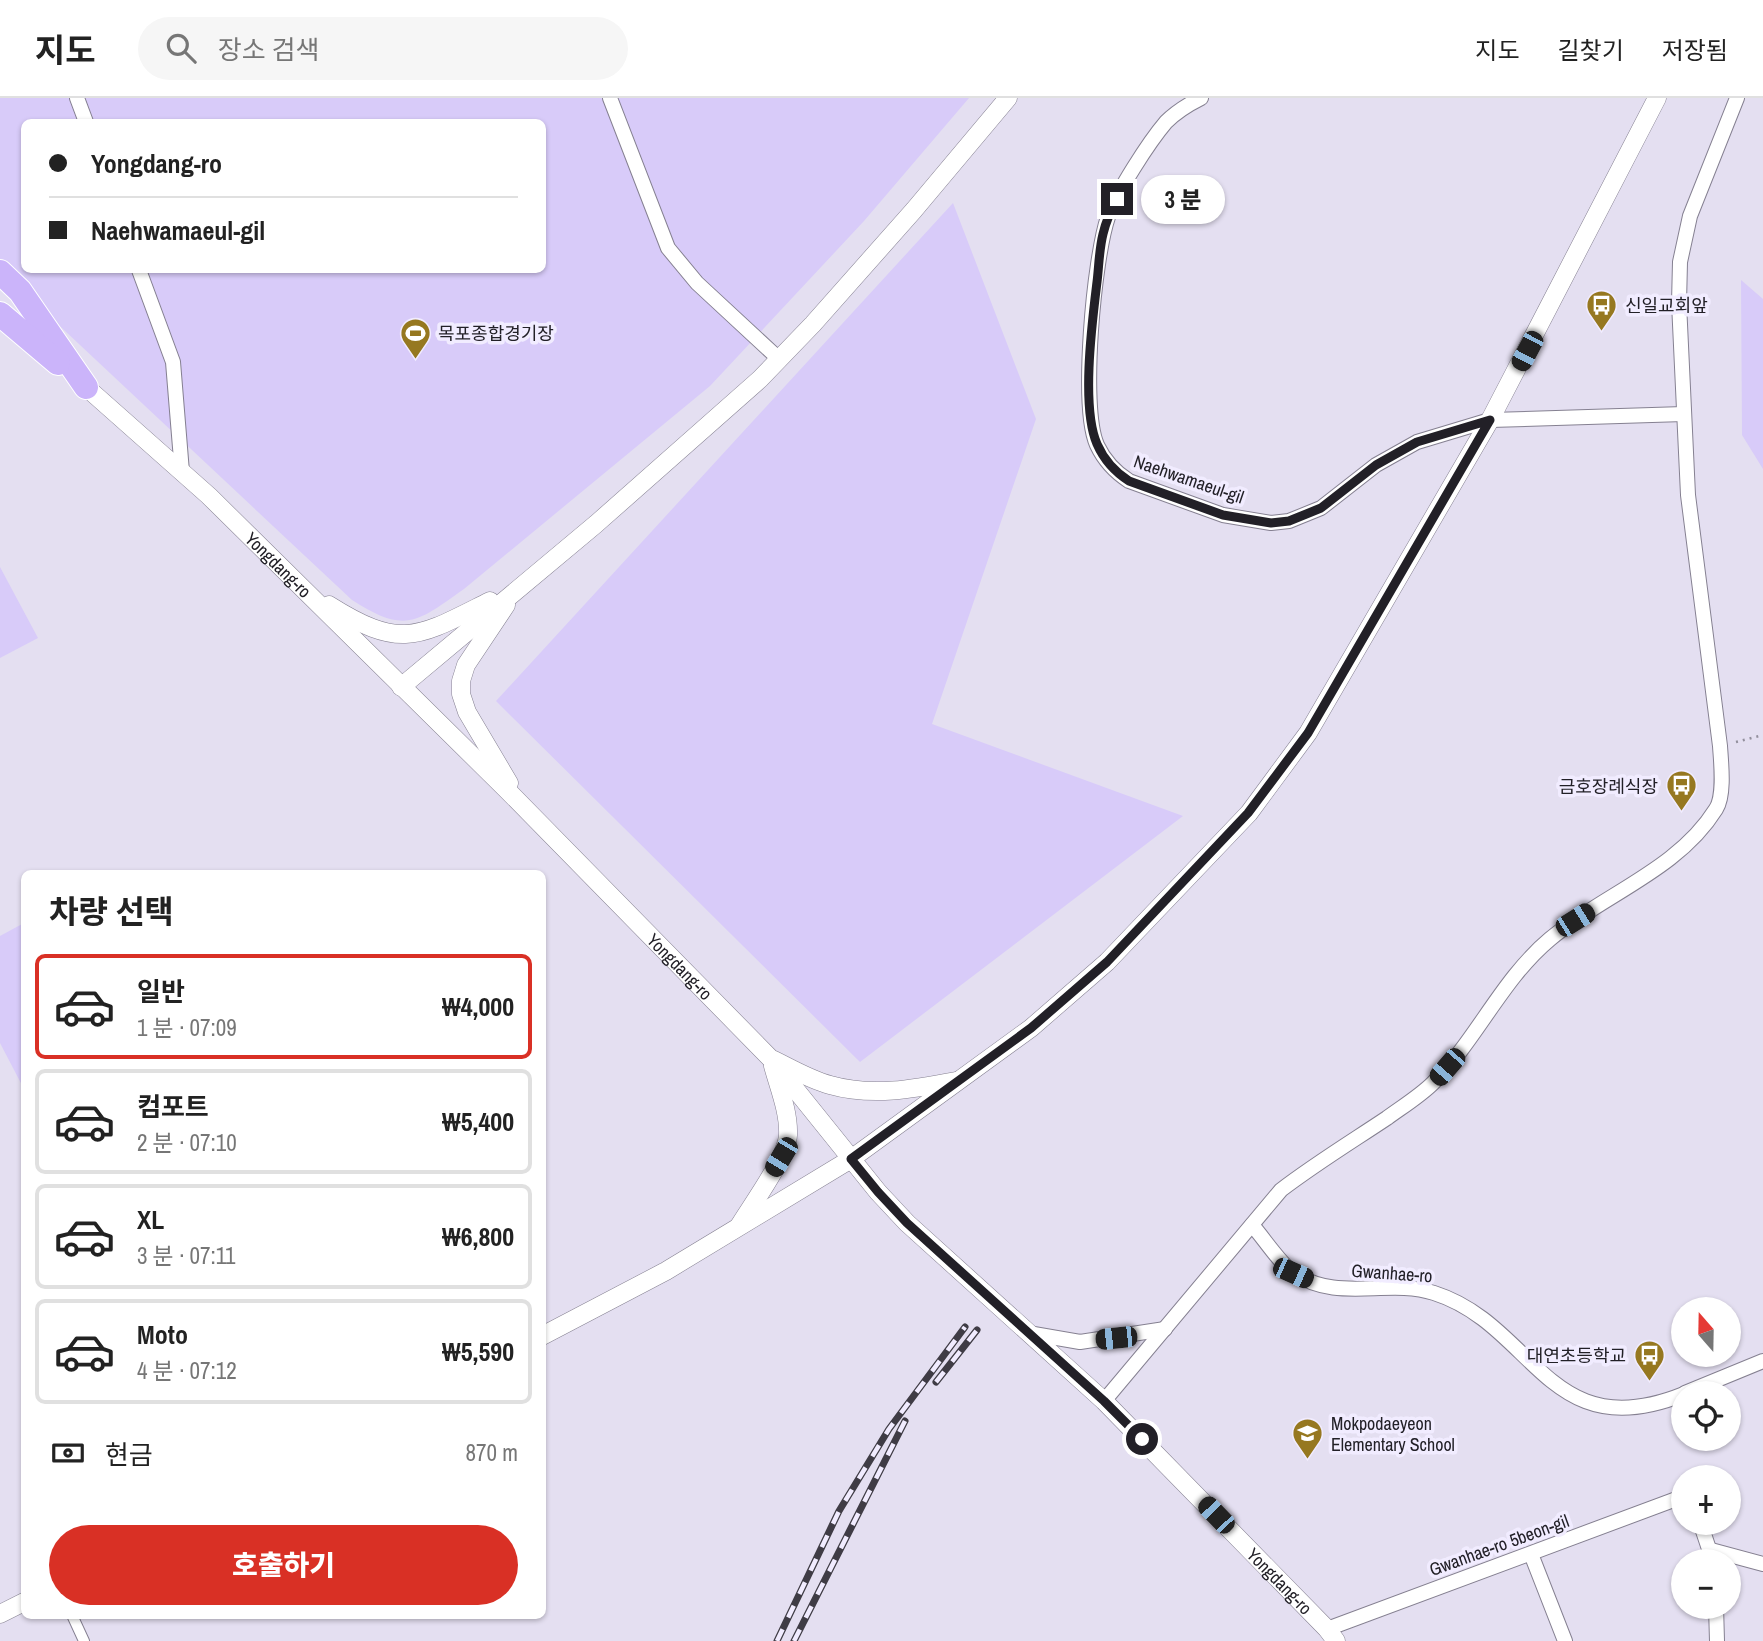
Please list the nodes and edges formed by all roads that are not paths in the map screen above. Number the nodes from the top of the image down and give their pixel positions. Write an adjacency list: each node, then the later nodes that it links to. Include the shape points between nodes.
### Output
1 (77, 98): 7 (street)
2 (610, 98): 11 (street, via 668,248 697,283)
3 (1008, 98): 11 (street)
4 (1201, 98): 14 (street, Naehwamaeul-gil, via 1166,123 1125,182 1102,236 1090,386 1097,445 1117,473 1223,515 1271,523 1289,521 1321,508 1376,465 1417,442)
5 (1657, 98): 14 (street)
6 (1737, 98): 13 (street, via 1685,236 1679,303)
7 (85, 119)
8 (0, 272): 12 (highway, via 20,291)
9 (140, 273): 15 (street, via 173,362)
10 (0, 314): 12 (highway, Yongdang-ro)
11 (779, 359): 16 (street, via 667,463)
12 (86, 387): 15 (street, Yongdang-ro)
13 (1684, 414): 14 (street, Naehwamaeul-gil); 23 (street, via 1688,495 1720,746 1718,806 1679,852 1575,920 1523,964 1433,1083 1290,1183)
14 (1490, 420): 21 (street, via 1308,733 1248,813 1107,962)
15 (182, 472): 17 (street, Yongdang-ro)
16 (518, 587): 17 (street, via 440,626 408,634 377,631); 18 (street); 19 (street, via 466,665 461,694 467,712)
17 (302, 589): 18 (street, Yongdang-ro)
18 (401, 687): 19 (street, Yongdang-ro)
19 (524, 807): 20 (street, Yongdang-ro)
20 (771, 1059): 21 (street, via 828,1085 862,1091 897,1091); 22 (street, Yongdang-ro); 24 (street, via 788,1137)
21 (960, 1081): 22 (street)
22 (851, 1159): 24 (street); 26 (street, Yongdang-ro, via 907,1223)
23 (1252, 1225): 25 (street); 30 (street, Gwanhae-ro, via 1293,1273 1328,1288 1433,1292 1459,1304 1482,1317 1553,1384 1583,1401 1621,1407)
24 (738, 1228): 27 (street)
25 (1165, 1329): 26 (street, via 1080,1342); 31 (street)
26 (1027, 1333): 31 (street, Yongdang-ro)
27 (546, 1334)
28 (1763, 1361): 29 (street, Gwanhae-ro)
29 (1714, 1381)
30 (1671, 1399)
31 (1104, 1401): 40 (street, Yongdang-ro)
32 (1671, 1501): 33 (street, Gwanhae-ro 5beon-gil)
33 (1531, 1554): 40 (street, Gwanhae-ro 5beon-gil); 42 (street)
34 (1741, 1560): 35 (street)
35 (1763, 1563)
36 (21, 1604): 37 (street)
37 (0, 1614)
38 (74, 1619): 41 (street)
39 (1716, 1619): 43 (street)
40 (1332, 1635)
41 (85, 1641)
42 (1565, 1641)
43 (1717, 1641)

